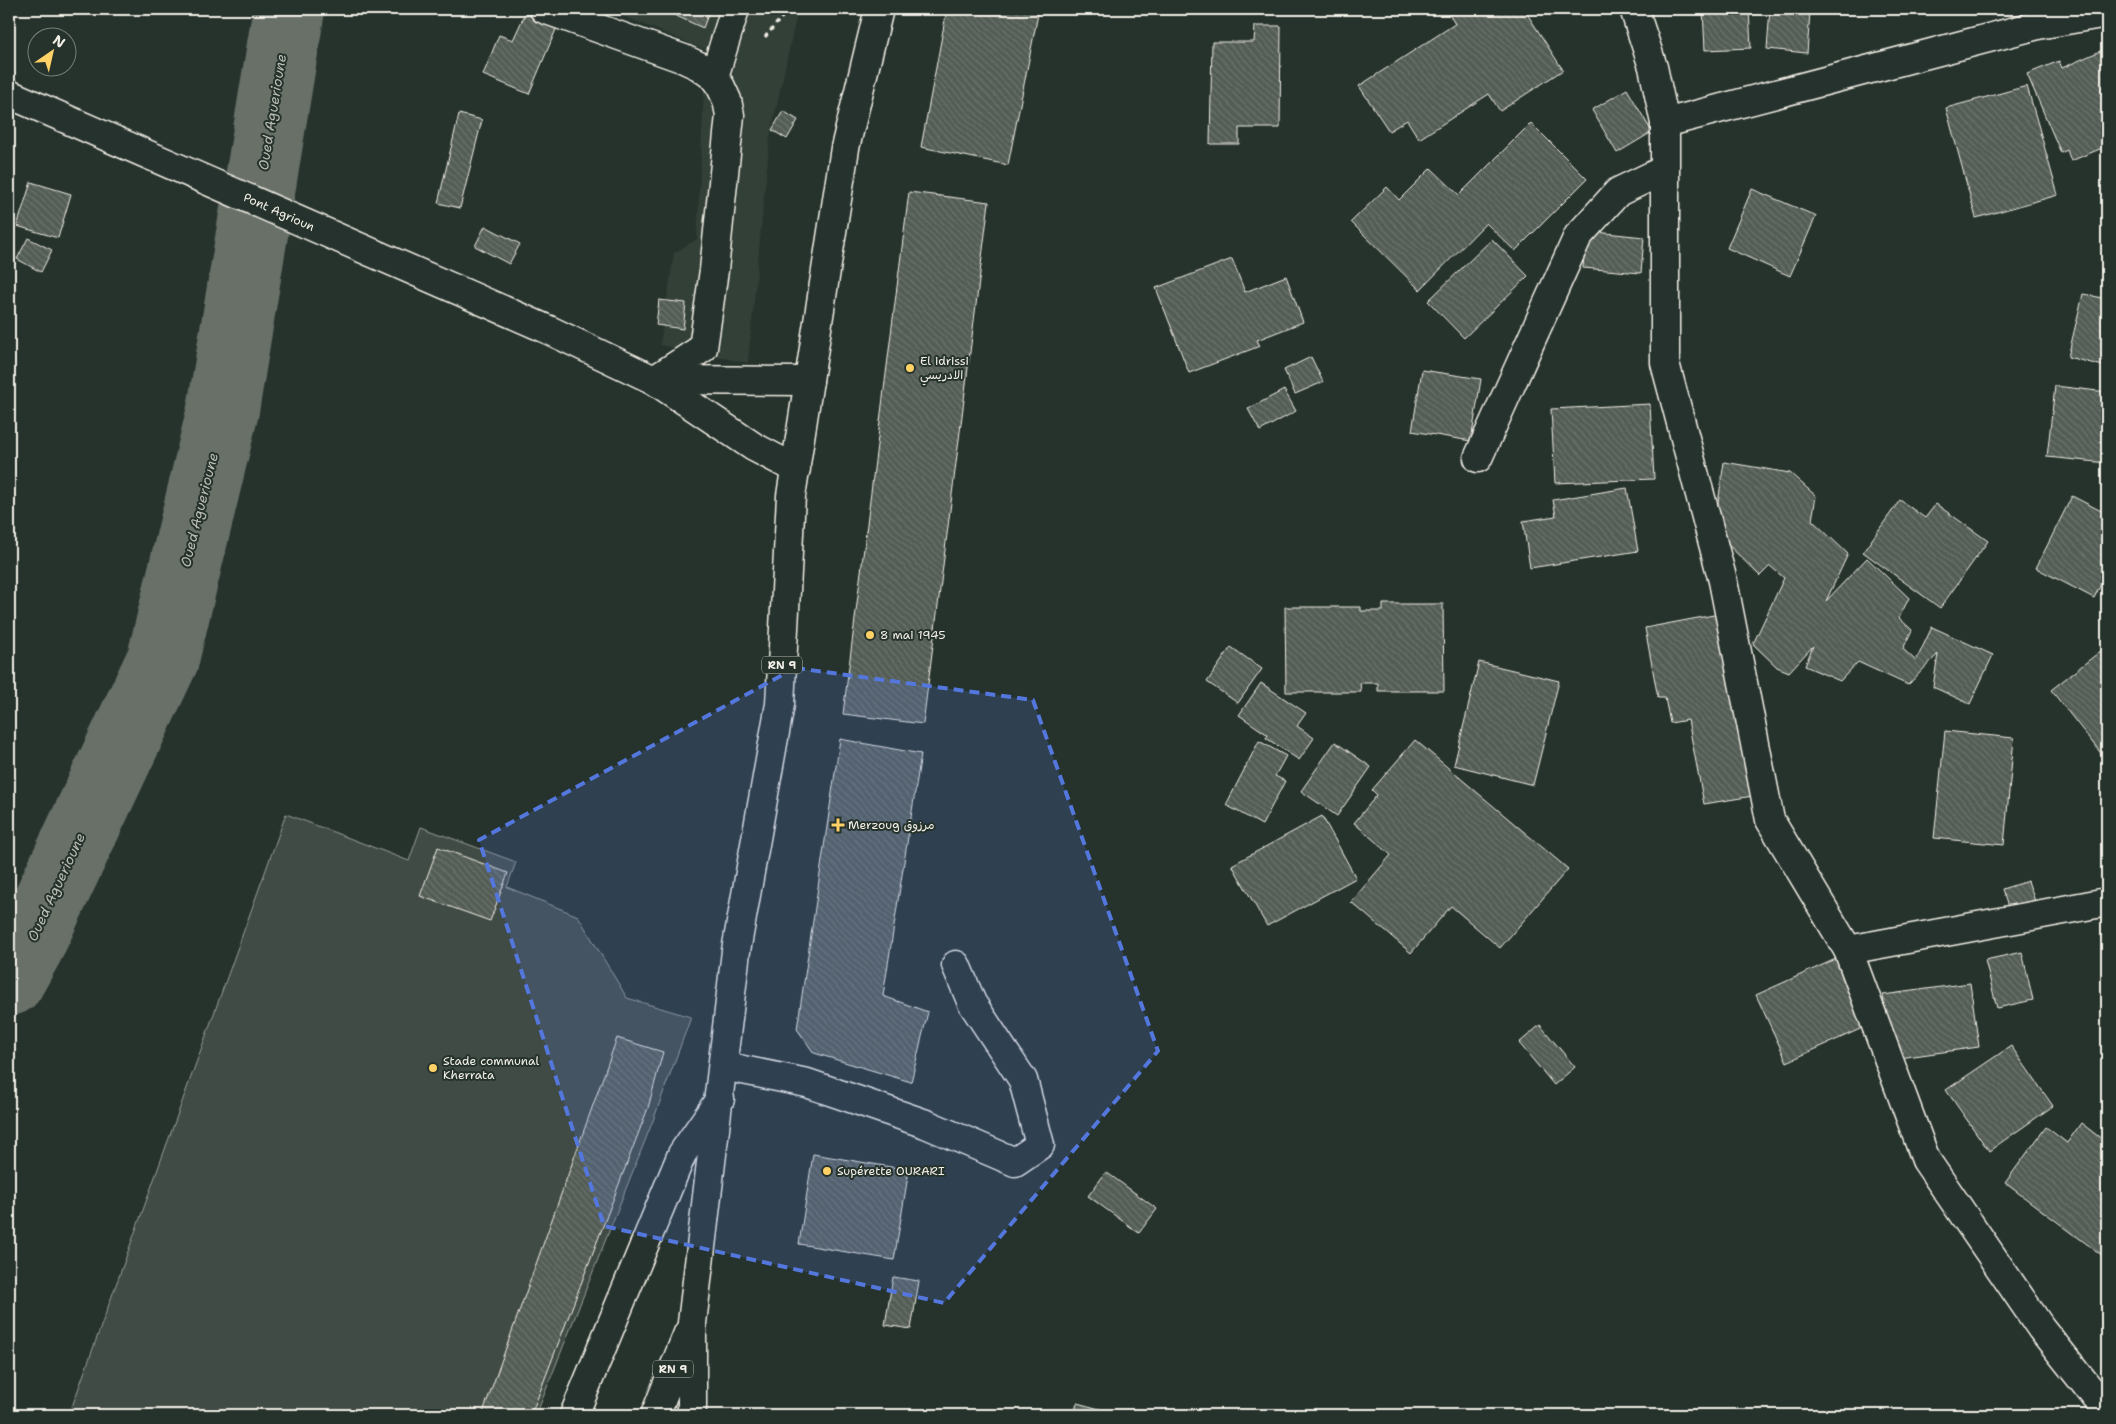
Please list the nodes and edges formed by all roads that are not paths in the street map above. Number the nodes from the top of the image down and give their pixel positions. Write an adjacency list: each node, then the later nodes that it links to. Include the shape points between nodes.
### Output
1 (544, 9): 6 (street, via 684,59)
2 (735, 9): 6 (street)
3 (879, 9): 11 (street, RN 9, via 845,148)
4 (1634, 9): 8 (street, via 1653,67)
5 (2107, 13): 8 (street, via 2038,25)
6 (714, 77): 10 (street, via 727,100 730,115 703,348)
7 (9, 94): 10 (street, Pont Agrioun, via 548,330)
8 (1665, 123): 9 (street)
9 (1664, 170): 12 (street, via 1618,192 1578,236); 15 (street, via 1665,364 1722,581 1770,820)
10 (654, 380): 11 (street); 13 (street, Pont Agrioun, via 754,448)
11 (809, 381): 13 (street, RN 9)
12 (1478, 458)
13 (796, 469): 17 (street, RN 9, via 791,496 780,704 736,951)
14 (2107, 902): 15 (street)
15 (1848, 950): 20 (street, via 1926,1160 2041,1328)
16 (956, 965): 17 (street, via 972,1003 1022,1080 1040,1145 1015,1162 926,1124 807,1083)
17 (723, 1066): 18 (street, RN 9)
18 (720, 1099): 19 (street, RN 9); 21 (street, via 682,1154)
19 (692, 1323): 22 (street, RN 9); 23 (street, RN 9)
20 (2107, 1411)
21 (574, 1415)
22 (655, 1415)
23 (690, 1415)

